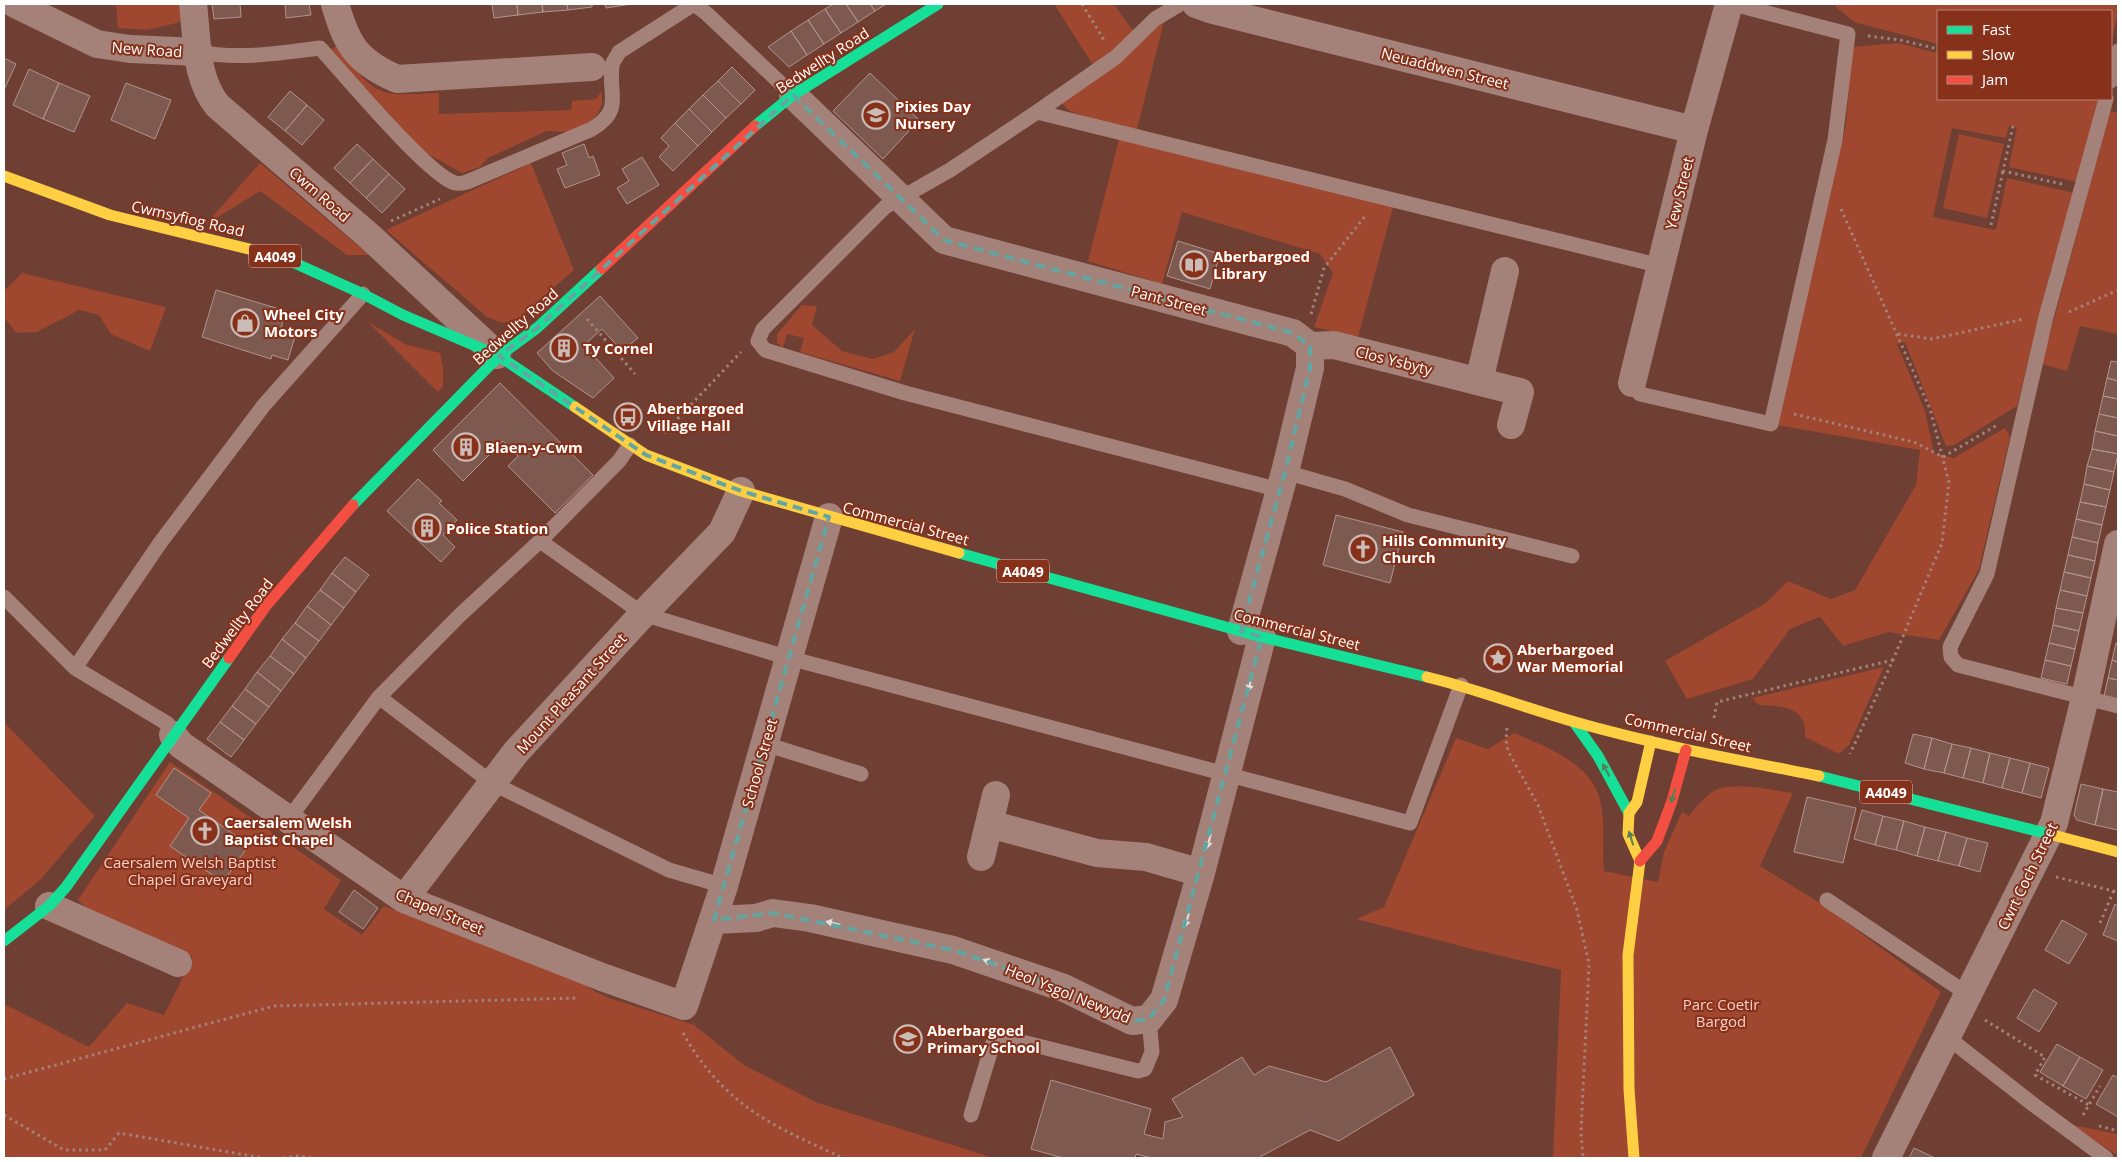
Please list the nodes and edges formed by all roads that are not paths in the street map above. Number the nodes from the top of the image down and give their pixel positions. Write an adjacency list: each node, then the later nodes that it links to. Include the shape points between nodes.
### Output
1 (15, 4): 13 (street, New Road, via 97,44)
2 (193, 4): 13 (street, Cwm Road)
3 (335, 4): 11 (street)
4 (694, 4): 12 (lane, via 619,52 612,64 613,106 603,122 466,182 456,183 446,178 420,156); 17 (lane)
5 (938, 4): 17 (main road, Bedwellty Road)
6 (1180, 4): 19 (lane, via 1154,19 1116,57)
7 (1196, 4): 10 (street, Neuaddwen Street)
8 (1728, 4): 20 (street, Yew Street)
9 (1733, 4): 29 (lane, via 1848,34 1835,140 1771,424 1640,394)
10 (1240, 10): 20 (street, Neuaddwen Street)
11 (343, 31): 12 (lane); 15 (street, via 356,51 375,70 397,79)
12 (320, 48): 13 (lane, via 217,56)
13 (198, 52): 27 (street, Cwm Road, via 205,84 218,106 369,236)
14 (2118, 52): 16 (lane)
15 (592, 67)
16 (2112, 77)
17 (792, 95): 22 (street, Pant Street); 27 (main road, Bedwellty Road, via 538,328)
18 (2106, 100): 45 (lane, via 2046,317 1987,574 1950,647 1950,657 1958,665)
19 (1037, 112): 22 (lane, via 950,170); 23 (lane)
20 (1694, 130): 23 (street, Yew Street)
21 (4, 176): 25 (main road, Cwmsyfiog Road / A4049, via 110,215 288,260)
22 (900, 198): 26 (street, Pant Street, via 944,240 1293,333); 32 (lane, via 885,207 763,330 758,341 765,350 905,393)
23 (1661, 266): 29 (street, Yew Street)
24 (1505, 271): 28 (street)
25 (363, 294): 27 (main road, Cwmsyfiog Road / A4049, via 402,315); 42 (lane, via 264,404 160,543)
26 (1310, 346): 28 (street, Clos Ysbyty, via 1334,345); 32 (street, via 1310,368)
27 (499, 356): 31 (main road, Commercial Street / A4049); 48 (main road, Bedwellty Road, via 360,498 266,606)
28 (1479, 381): 30 (street, Clos Ysbyty, via 1520,392)
29 (1632, 383)
30 (1511, 425)
31 (630, 445): 33 (main road, Commercial Street / A4049, via 646,455); 35 (lane, via 619,461)
32 (1283, 481): 37 (lane, via 1345,489 1408,515); 40 (street)
33 (741, 491): 34 (main road, Commercial Street / A4049); 39 (street, Mount Pleasant Street, via 722,532)
34 (828, 517): 40 (main road, Commercial Street / A4049); 41 (street, School Street)
35 (540, 541): 39 (lane); 44 (lane, via 460,615)
36 (2118, 544): 45 (street, Cwrt Coch Street)
37 (1572, 556)
38 (4, 598): 42 (lane)
39 (643, 614): 41 (lane); 54 (street, Mount Pleasant Street, via 516,752)
40 (1251, 634): 43 (main road, Commercial Street / A4049); 52 (street, Heol Ysgol Newydd, one-way to 52)
41 (789, 658): 50 (street, School Street); 52 (lane)
42 (75, 668): 48 (lane, via 168,724)
43 (1461, 685): 47 (main road, Commercial Street / A4049); 52 (lane, via 1410,823)
44 (379, 697): 54 (lane); 57 (lane)
45 (2085, 698): 46 (lane); 59 (street, Cwrt Coch Street, via 2054,823)
46 (2118, 706)
47 (1574, 722): 49 (main road, Commercial Street / A4049); 56 (main road, one-way to 47, via 1598,756)
48 (173, 736): 57 (street, Chapel Street, via 181,745); 67 (main road, Bedwellty Road, via 66,887)
49 (1651, 741): 51 (main road, Commercial Street / A4049); 56 (main road, via 1637,802)
50 (765, 744): 53 (lane); 64 (street, School Street)
51 (1686, 750): 59 (main road, Commercial Street / A4049, via 1844,781); 62 (main road, one-way to 62, via 1657,841)
52 (1226, 773): 63 (street, Heol Ysgol Newydd, one-way to 63)
53 (862, 774)
54 (492, 783): 64 (lane, via 669,870); 65 (street, Mount Pleasant Street)
55 (996, 796): 58 (street)
56 (1629, 813): 62 (main road, one-way to 56, via 1628,834)
57 (288, 820): 65 (street, Chapel Street)
58 (989, 824): 61 (street); 63 (street, via 1097,853 1146,857)
59 (2048, 835): 60 (main road, Commercial Street / A4049); 71 (street, Cwrt Coch Street)
60 (2118, 852)
61 (981, 857)
62 (1640, 861): 76 (main road, via 1628,955)
63 (1201, 873): 73 (street, Heol Ysgol Newydd, one-way to 73, via 1164,1000)
64 (724, 886): 68 (street, School Street)
65 (404, 899): 72 (street, Chapel Street)
66 (1827, 900): 71 (lane)
67 (49, 906): 69 (main road, Bedwellty Road); 70 (street)
68 (714, 920): 72 (street, School Street); 73 (street, Heol Ysgol Newydd, one-way to 68, via 1132,1021 1064,988 953,950 810,918 773,913 756,918)
69 (4, 940)
70 (178, 963)
71 (1966, 1001): 74 (street, Cwrt Coch Street)
72 (684, 1006)
73 (1149, 1019): 75 (lane, via 1152,1052 1145,1069 1138,1071 1002,1037 993,1043)
74 (1947, 1037): 77 (street, Cwrt Coch Street); 78 (lane)
75 (971, 1115)
76 (1634, 1158)
77 (1886, 1158)
78 (2106, 1158)

